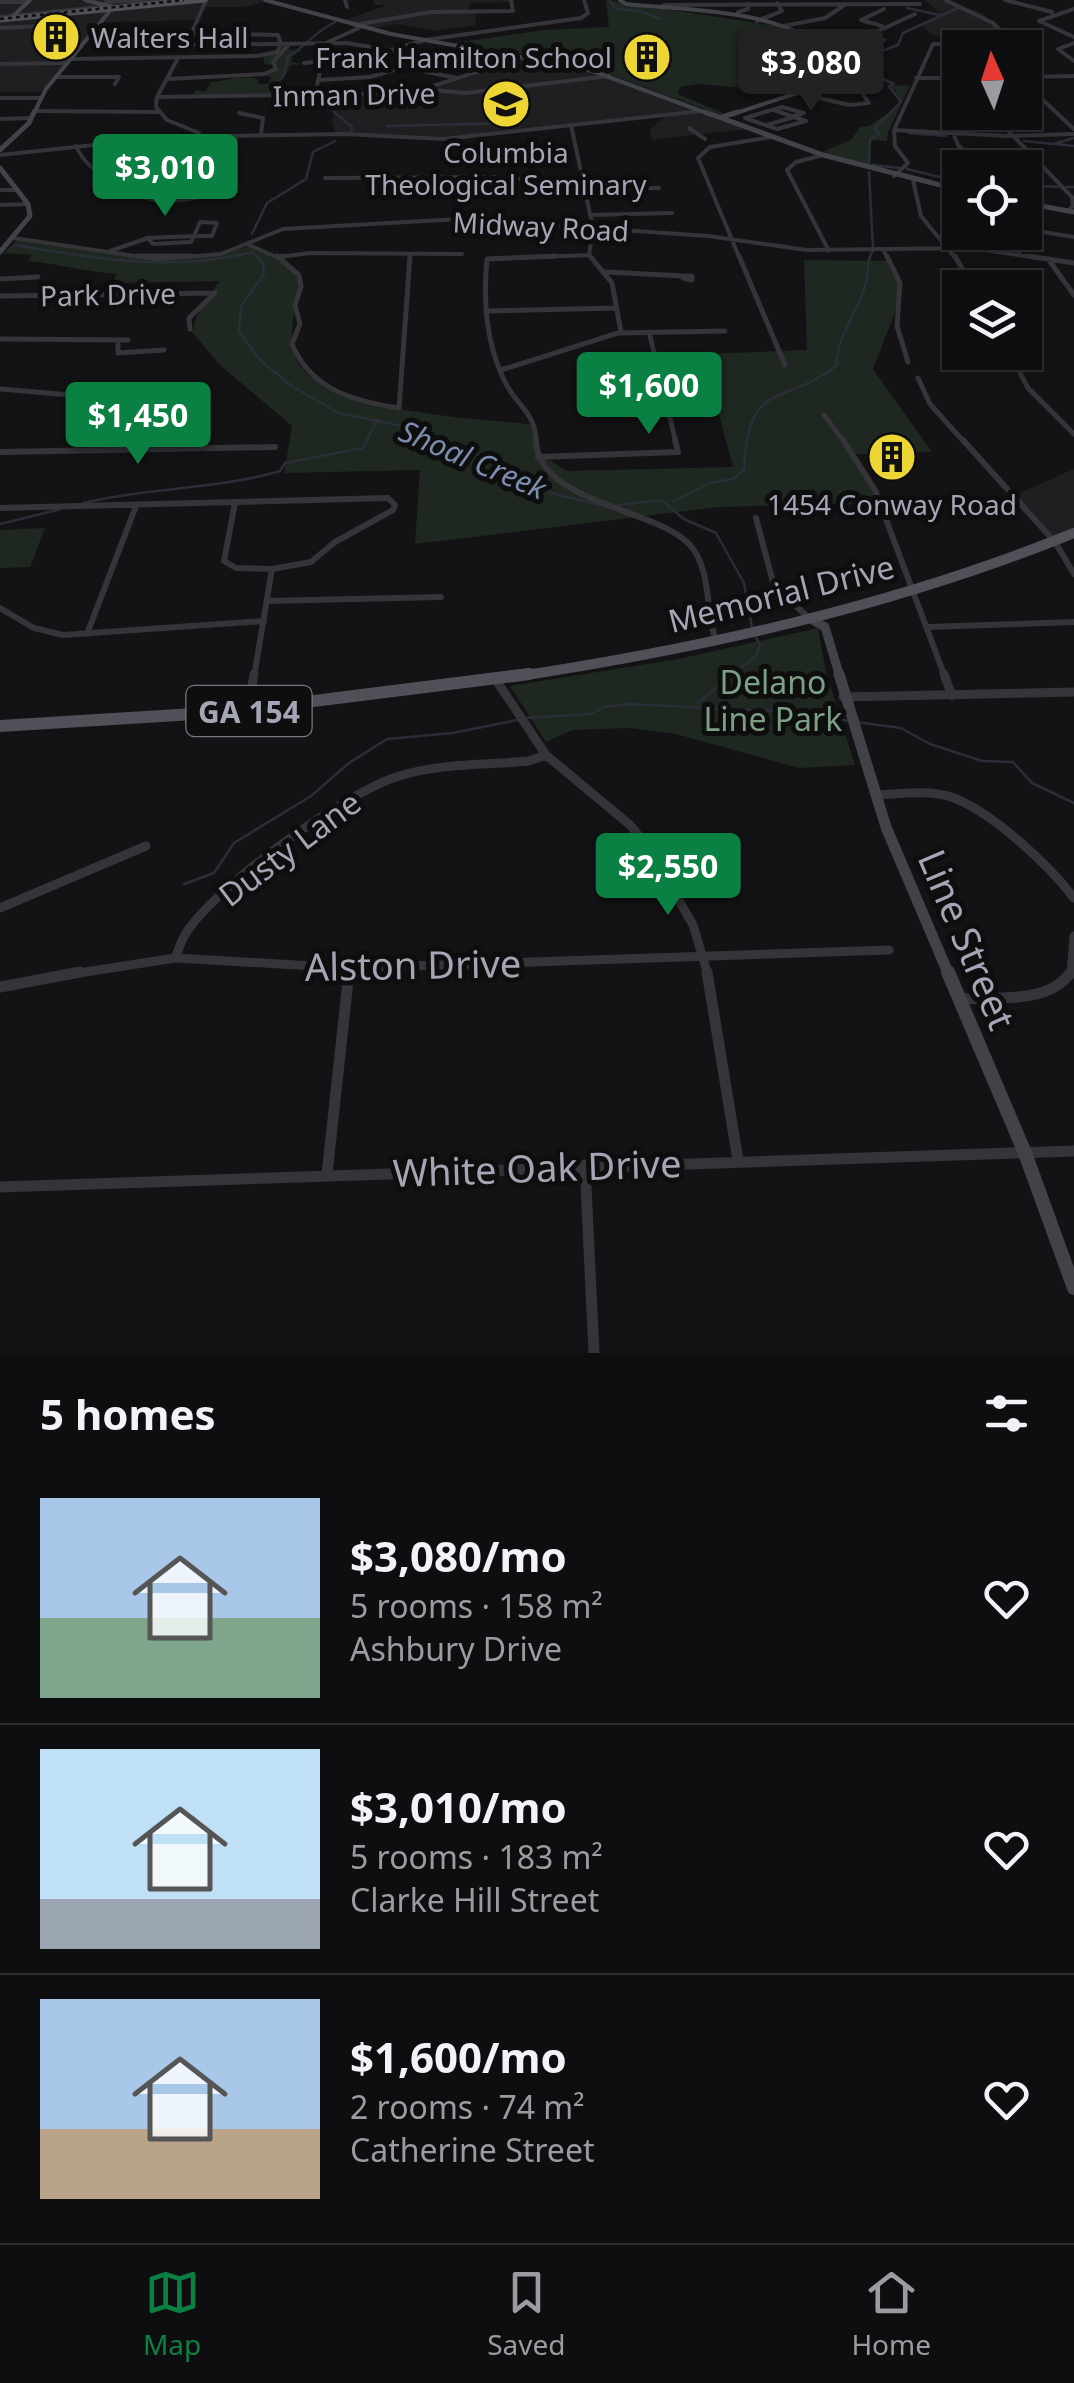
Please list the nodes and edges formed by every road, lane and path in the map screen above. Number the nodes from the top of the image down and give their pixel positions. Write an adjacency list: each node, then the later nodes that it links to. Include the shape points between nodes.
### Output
1 (84, 0): 14 (main road)
2 (157, 0): 14 (street)
3 (206, 0): 14 (main road); 42 (street)
4 (265, 0): 26 (main road)
5 (346, 0): 21 (street)
6 (511, 0): 35 (street, via 513,10 430,12)
7 (584, 0): 44 (street, via 584,16)
8 (623, 0): 27 (main road)
9 (945, 0): 40 (street, via 979,12)
10 (1005, 0): 25 (street)
11 (29, 1): 12 (street); 32 (main road)
12 (0, 2)
13 (313, 3): 26 (main road)
14 (110, 4): 31 (main road); 32 (street); 59 (main road)
15 (702, 4): 16 (street); 19 (street); 27 (street)
16 (748, 4): 17 (street); 24 (street)
17 (777, 4): 20 (street); 33 (street, via 782,11)
18 (920, 4): 20 (street)
19 (664, 5)
20 (843, 6): 29 (street)
21 (348, 7)
22 (884, 9): 39 (street, via 861,20)
23 (1074, 9): 25 (street)
24 (738, 12)
25 (1056, 12): 47 (street, via 1039,21)
26 (312, 13): 35 (main road)
27 (695, 13): 33 (main road)
28 (820, 13): 29 (street)
29 (832, 14): 37 (street)
30 (915, 14): 39 (street)
31 (55, 15): 34 (main road); 34 (street, via 40,26)
32 (13, 16): 34 (street)
33 (757, 21): 37 (main road)
34 (0, 22)
35 (354, 25): 38 (main road)
36 (832, 25): 41 (street)
37 (784, 26): 43 (main road)
38 (363, 27): 44 (main road); 48 (street)
39 (887, 27): 41 (street)
40 (996, 30)
41 (840, 32): 43 (street)
42 (192, 33): 50 (street, via 264,32 278,35); 52 (street)
43 (807, 33): 55 (main road)
44 (428, 40): 54 (street); 57 (main road)
45 (844, 40): 53 (street)
46 (884, 40): 53 (street)
47 (1074, 40): 60 (street, via 1058,49)
48 (326, 43): 51 (street); 54 (street); 62 (street)
49 (942, 43): 72 (street, via 934,43)
50 (281, 44): 51 (street); 52 (street); 58 (street, via 277,52 256,56)
51 (289, 44): 73 (street, via 273,62 276,68 264,74)
52 (185, 45): 58 (street)
53 (879, 45): 55 (street)
54 (396, 50): 56 (street); 62 (street)
55 (828, 50): 65 (main road)
56 (436, 57): 64 (street); 75 (street, via 370,77)
57 (524, 57): 64 (street); 67 (main road)
58 (178, 58): 59 (street); 73 (street)
59 (70, 61): 63 (street); 69 (main road)
60 (1074, 61)
61 (304, 63): 62 (street)
62 (321, 63): 75 (street)
63 (0, 64)
64 (492, 68): 71 (street)
65 (823, 68): 79 (street, via 849,74); 80 (main road)
66 (422, 71): 71 (street)
67 (609, 76): 77 (street, Inman Drive, via 466,93); 87 (main road)
68 (1074, 76): 70 (street)
69 (56, 77): 76 (street, via 118,77); 84 (main road)
70 (1042, 77)
71 (459, 78): 77 (street)
72 (916, 78): 74 (street); 100 (street)
73 (167, 79): 82 (street)
74 (942, 79)
75 (318, 80): 81 (street)
76 (116, 84)
77 (421, 88): 81 (street, Inman Drive)
78 (838, 88): 79 (street)
79 (858, 88): 80 (street, via 867,104)
80 (798, 93): 86 (main road)
81 (315, 95): 82 (street, Inman Drive)
82 (157, 96): 90 (street)
83 (0, 98): 84 (street)
84 (41, 98): 89 (main road)
85 (1042, 100): 103 (street)
86 (760, 106): 88 (street); 95 (main road)
87 (701, 110): 95 (main road); 96 (street)
88 (772, 110): 92 (street); 92 (street, via 804,113); 97 (street, via 745,118)
89 (35, 111): 90 (street); 94 (main road)
90 (158, 112): 102 (street)
91 (239, 112): 108 (street, via 263,118)
92 (794, 117): 97 (street); 97 (street, via 806,121 777,130)
93 (0, 118): 94 (street)
94 (31, 118): 114 (main road)
95 (720, 118): 99 (main road)
96 (570, 125): 108 (street, via 432,140); 126 (street)
97 (765, 126): 99 (street)
98 (690, 128): 112 (street)
99 (752, 130): 111 (main road)
100 (894, 130): 104 (street); 121 (street, via 895,146 908,163)
101 (1007, 130): 109 (street)
102 (195, 132): 105 (street); 106 (street)
103 (1074, 132): 109 (street)
104 (954, 133): 109 (street); 116 (street)
105 (187, 136): 106 (street); 110 (street)
106 (207, 136): 107 (street)
107 (237, 136): 108 (street); 122 (street)
108 (261, 136)
109 (1013, 136): 134 (street, via 1072,197)
110 (169, 137): 115 (street); 118 (street)
111 (772, 137): 119 (main road); 141 (street, via 698,154)
112 (705, 139)
113 (0, 140): 114 (street)
114 (10, 140): 117 (main road)
115 (76, 146): 117 (street); 125 (street, via 84,163)
116 (963, 150)
117 (0, 152)
118 (166, 155)
119 (823, 156): 121 (main road); 149 (street, via 787,170)
120 (0, 168): 130 (main road)
121 (894, 176): 124 (main road)
122 (221, 177): 125 (street); 125 (street, via 214,194 196,200 147,201)
123 (325, 178): 126 (street, via 490,177)
124 (912, 180): 127 (main road); 142 (street, via 921,216)
125 (117, 185)
126 (584, 186): 128 (street); 136 (street)
127 (942, 187)
128 (659, 188)
129 (0, 190): 130 (street)
130 (17, 190): 131 (main road)
131 (28, 204): 132 (street); 143 (main road, via 30,216)
132 (0, 205)
133 (1042, 205): 134 (main road)
134 (1071, 211)
135 (672, 213): 136 (street)
136 (590, 215): 137 (street)
137 (593, 228): 141 (street, Midway Road); 144 (street, Midway Road, via 423,221 282,228); 154 (street)
138 (1042, 233): 140 (street)
139 (193, 236): 139 (street, via 212,236 217,223 200,222); 150 (street, via 189,243 167,245 149,243 147,236)
140 (1074, 237)
141 (731, 238): 149 (street, Midway Road); 175 (street)
142 (942, 239)
143 (6, 245): 150 (street, Midway Road)
144 (249, 245): 150 (street, Midway Road, via 156,259); 155 (street)
145 (942, 248): 146 (street, Midway Road)
146 (882, 249): 149 (street, Midway Road); 174 (street, via 900,283 897,326)
147 (973, 250): 152 (street, Midway Road)
148 (1020, 250): 152 (street)
149 (830, 251)
150 (107, 252)
151 (462, 254): 153 (street)
152 (1019, 254): 156 (street, Midway Road)
153 (410, 255): 155 (street); 155 (street, via 399,408 324,386 298,360 292,344 302,282)
154 (589, 255): 158 (street); 165 (street, via 489,258)
155 (279, 257)
156 (1048, 259): 157 (street, Midway Road); 162 (street)
157 (1074, 263)
158 (606, 272): 159 (street); 164 (street)
159 (684, 276)
160 (38, 277): 161 (street)
161 (0, 279)
162 (1074, 295)
163 (0, 296): 166 (street, Park Drive, via 216,293 189,318)
164 (616, 308): 165 (street); 168 (street)
165 (488, 312): 176 (street, via 489,348)
166 (190, 329)
167 (725, 331): 169 (street)
168 (621, 332): 169 (street); 176 (street)
169 (650, 332): 185 (street, via 678,452)
170 (0, 339): 172 (street)
171 (128, 340): 172 (street)
172 (118, 341): 173 (street, via 121,354)
173 (164, 350)
174 (908, 362)
175 (786, 365)
176 (501, 370): 185 (street, via 535,422)
177 (1018, 370): 181 (street)
178 (918, 378): 191 (street, via 930,404)
179 (0, 389): 183 (street, via 137,402 164,418)
180 (824, 415): 194 (street, via 866,471)
181 (1074, 434)
182 (275, 447): 183 (street)
183 (175, 449): 184 (street)
184 (0, 452)
185 (538, 456): 203 (street, via 603,505 688,543 708,588 709,626)
186 (235, 503): 187 (street); 192 (street, via 224,562); 192 (street, via 388,498 394,505 311,562)
187 (136, 506): 188 (street); 202 (street)
188 (0, 508)
189 (756, 518): 198 (street, via 774,586)
190 (1074, 533): 191 (main road, Memorial Drive / GA 154)
191 (1055, 542): 193 (street); 194 (main road, Memorial Drive / GA 154)
192 (272, 569): 196 (street)
193 (1074, 574)
194 (913, 589): 198 (main road, Memorial Drive / GA 154); 201 (street)
195 (441, 597): 196 (street)
196 (268, 600): 199 (street)
197 (0, 608): 202 (street, via 43,631)
198 (809, 618): 203 (main road, Memorial Drive / GA 154); 207 (main road, Line Street, via 825,627)
199 (264, 621): 202 (street); 208 (street)
200 (1074, 622): 201 (street)
201 (928, 627): 206 (street)
202 (87, 634)
203 (717, 641): 204 (main road, Memorial Drive / GA 154)
204 (496, 680): 208 (main road, GA 154); 210 (street)
205 (1074, 692): 206 (street)
206 (952, 696): 207 (street)
207 (843, 697): 211 (main road, Line Street)
208 (248, 712): 209 (main road, GA 154)
209 (0, 726)
210 (546, 755): 217 (street, via 630,825 694,925); 218 (street, Dusty Lane, via 414,772 352,797 215,901 187,932)
211 (876, 795): 213 (street, via 938,794 969,805); 221 (main road, Line Street)
212 (146, 846): 214 (street)
213 (1074, 898)
214 (0, 908)
215 (1074, 936): 221 (street, via 1071,975 1053,990)
216 (889, 950): 217 (street, Alston Drive)
217 (705, 957): 219 (street, Alston Drive); 224 (street)
218 (175, 958): 219 (street, Alston Drive); 220 (street, Alston Drive)
219 (349, 968): 226 (street)
220 (0, 988)
221 (959, 999): 223 (main road, Line Street)
222 (1074, 1151): 223 (street, White Oak Drive)
223 (1025, 1153): 224 (street, White Oak Drive); 228 (main road, Line Street)
224 (738, 1160): 225 (street, White Oak Drive)
225 (586, 1165): 226 (street, White Oak Drive); 229 (street)
226 (326, 1174): 227 (street, White Oak Drive)
227 (0, 1186)
228 (1074, 1288)
229 (594, 1353)

